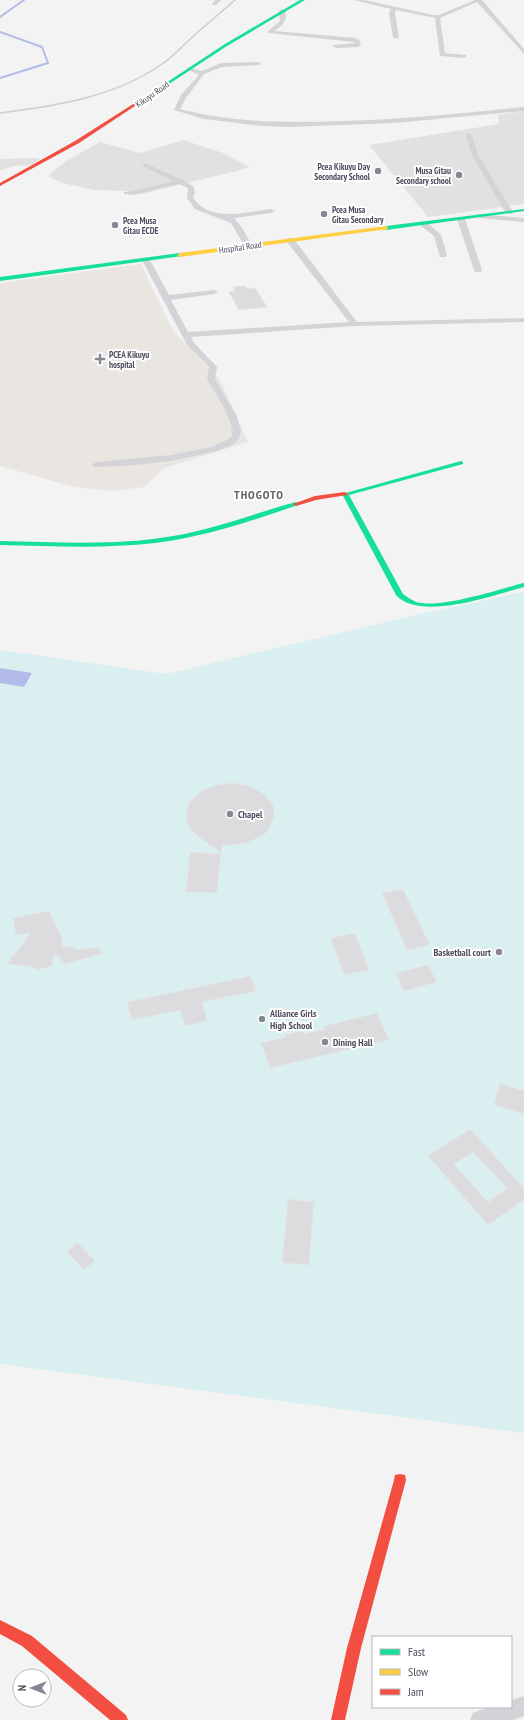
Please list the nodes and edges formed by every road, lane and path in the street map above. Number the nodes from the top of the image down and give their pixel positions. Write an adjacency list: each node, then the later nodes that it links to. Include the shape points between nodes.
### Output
1 (303, 0): 5 (street, Kikuyu Road)
2 (357, 0): 4 (street)
3 (478, 0): 6 (street); 11 (street)
4 (394, 9): 6 (street); 9 (street, via 392,13)
5 (282, 11): 7 (street, via 283,21); 14 (street, Kikuyu Road)
6 (438, 17): 12 (street, via 442,55)
7 (274, 29): 8 (street); 10 (street, via 270,31 356,40 358,45)
8 (309, 31)
9 (396, 37)
10 (336, 46)
11 (524, 52)
12 (464, 56)
13 (258, 64): 15 (street, via 221,65)
14 (189, 68): 15 (street); 20 (street, Kikuyu Road, via 82,139)
15 (202, 73): 16 (street, via 180,101 177,110 204,117 289,125 394,121)
16 (524, 109)
17 (469, 135): 24 (street, via 475,155)
18 (145, 166): 19 (street)
19 (182, 182): 21 (street, via 133,194); 26 (street, via 192,189 192,202 203,210)
20 (0, 185)
21 (126, 193)
22 (271, 210): 26 (street)
23 (524, 210): 24 (street, Hospital Road)
24 (509, 212): 25 (street, Hospital Road)
25 (480, 216): 27 (street, Hospital Road); 28 (street, Hospital Road)
26 (225, 217): 31 (street, via 236,224)
27 (461, 219): 29 (street, Hospital Road); 34 (street)
28 (524, 220)
29 (424, 224): 30 (street, Hospital Road); 32 (street, via 436,233)
30 (290, 240): 31 (street, Hospital Road); 39 (street)
31 (248, 245): 33 (street, Hospital Road)
32 (443, 255)
33 (146, 260): 35 (street, Hospital Road); 37 (street)
34 (478, 270)
35 (0, 279)
36 (214, 292): 37 (street)
37 (167, 298): 40 (street)
38 (524, 320): 39 (street)
39 (355, 324): 40 (street)
40 (185, 336): 42 (street, via 196,352 213,367 211,379 231,413 236,437 232,442 211,450 130,464)
41 (461, 463): 43 (street)
42 (97, 465)
43 (345, 494): 44 (street, via 315,498 248,520 154,541 77,545); 45 (street, via 400,595 408,601 419,604 449,602)
44 (0, 543)
45 (524, 585)
46 (400, 1480): 50 (street, via 354,1648)
47 (0, 1626): 49 (street, via 27,1641)
48 (524, 1706): 51 (street)
49 (121, 1720)
50 (338, 1720)
51 (480, 1720)

